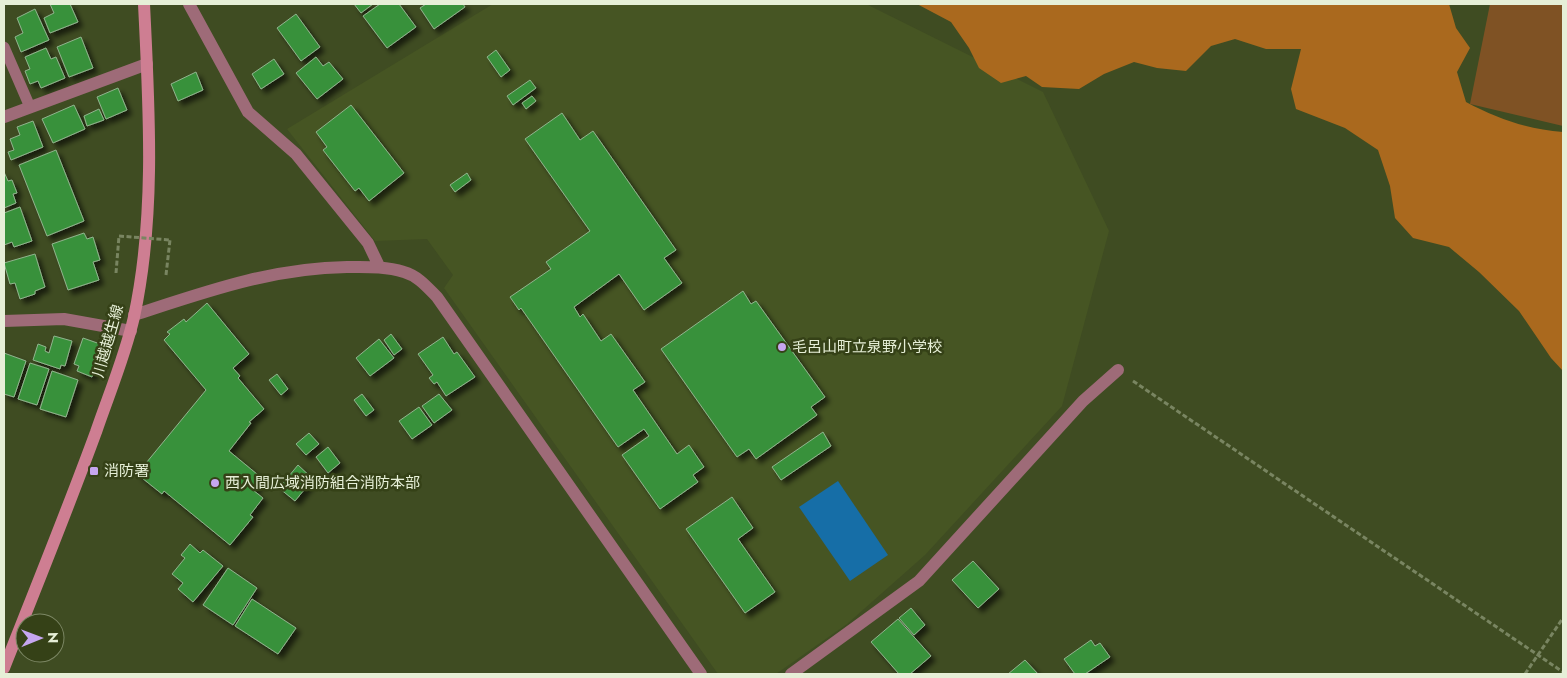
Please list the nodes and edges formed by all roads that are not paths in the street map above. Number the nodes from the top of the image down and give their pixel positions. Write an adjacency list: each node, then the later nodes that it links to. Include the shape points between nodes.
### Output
1 (144, 4): 4 (main road, 川越越生線)
2 (189, 4): 7 (street, via 248,112 296,154 368,243)
3 (4, 47): 5 (lane)
4 (147, 64): 5 (street); 8 (main road, 川越越生線, via 146,236)
5 (30, 107): 6 (street)
6 (4, 117)
7 (379, 266): 8 (street, via 331,267 248,279); 13 (street, via 405,272 421,280 437,297)
8 (134, 315): 10 (main road, 川越越生線)
9 (5, 318): 10 (street, via 64,319)
10 (130, 331): 12 (main road, 川越越生線, via 88,455)
11 (1118, 370): 14 (street, via 1084,401 919,581)
12 (4, 668)
13 (701, 674)
14 (791, 674)

